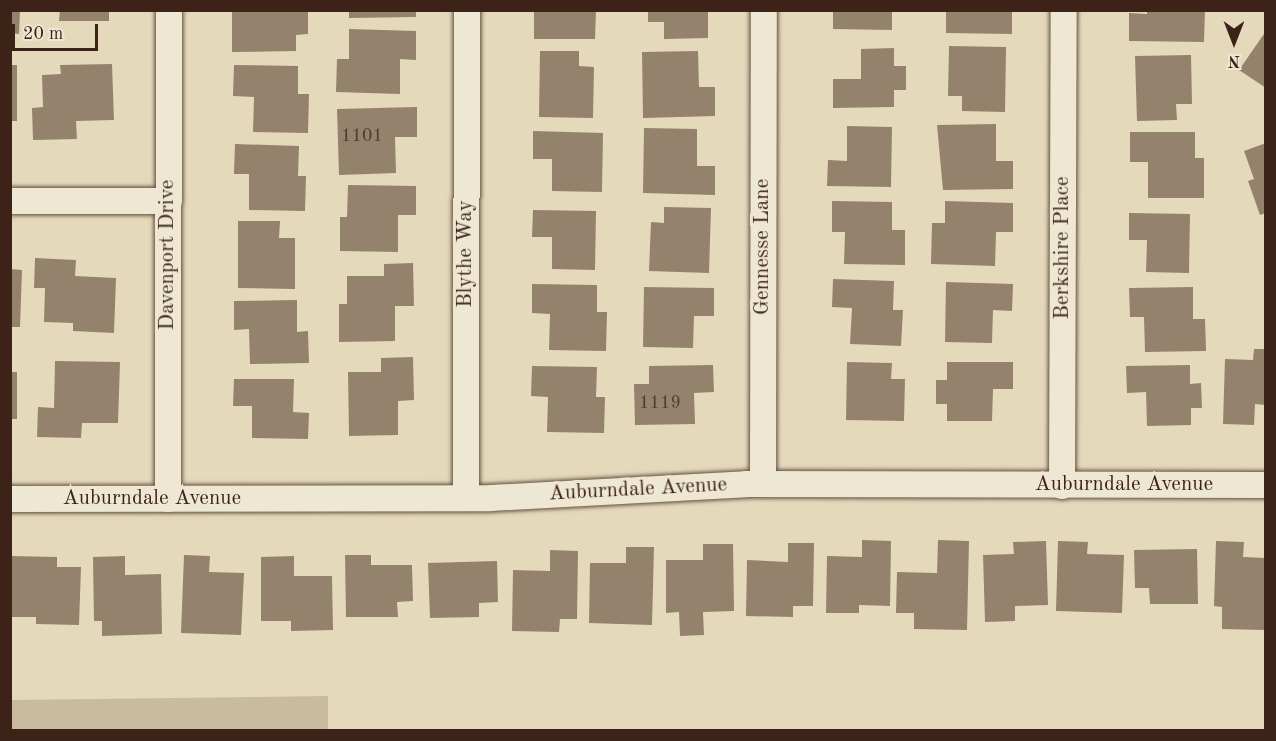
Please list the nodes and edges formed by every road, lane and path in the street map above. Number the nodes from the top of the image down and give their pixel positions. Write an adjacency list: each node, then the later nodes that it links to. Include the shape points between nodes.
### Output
1 (169, 10): 6 (street, Davenport Drive)
2 (467, 10): 10 (street, Blythe Way)
3 (764, 10): 7 (street, Gennesse Lane)
4 (1064, 10): 9 (street, Berkshire Place)
5 (10, 201): 6 (street)
6 (168, 201): 12 (street, Davenport Drive)
7 (763, 484): 9 (street, Auburndale Avenue); 10 (street, Auburndale Avenue)
8 (1266, 485): 9 (street, Auburndale Avenue)
9 (1062, 486)
10 (466, 498): 12 (street, Auburndale Avenue)
11 (10, 499): 12 (street, Auburndale Avenue)
12 (168, 499)

